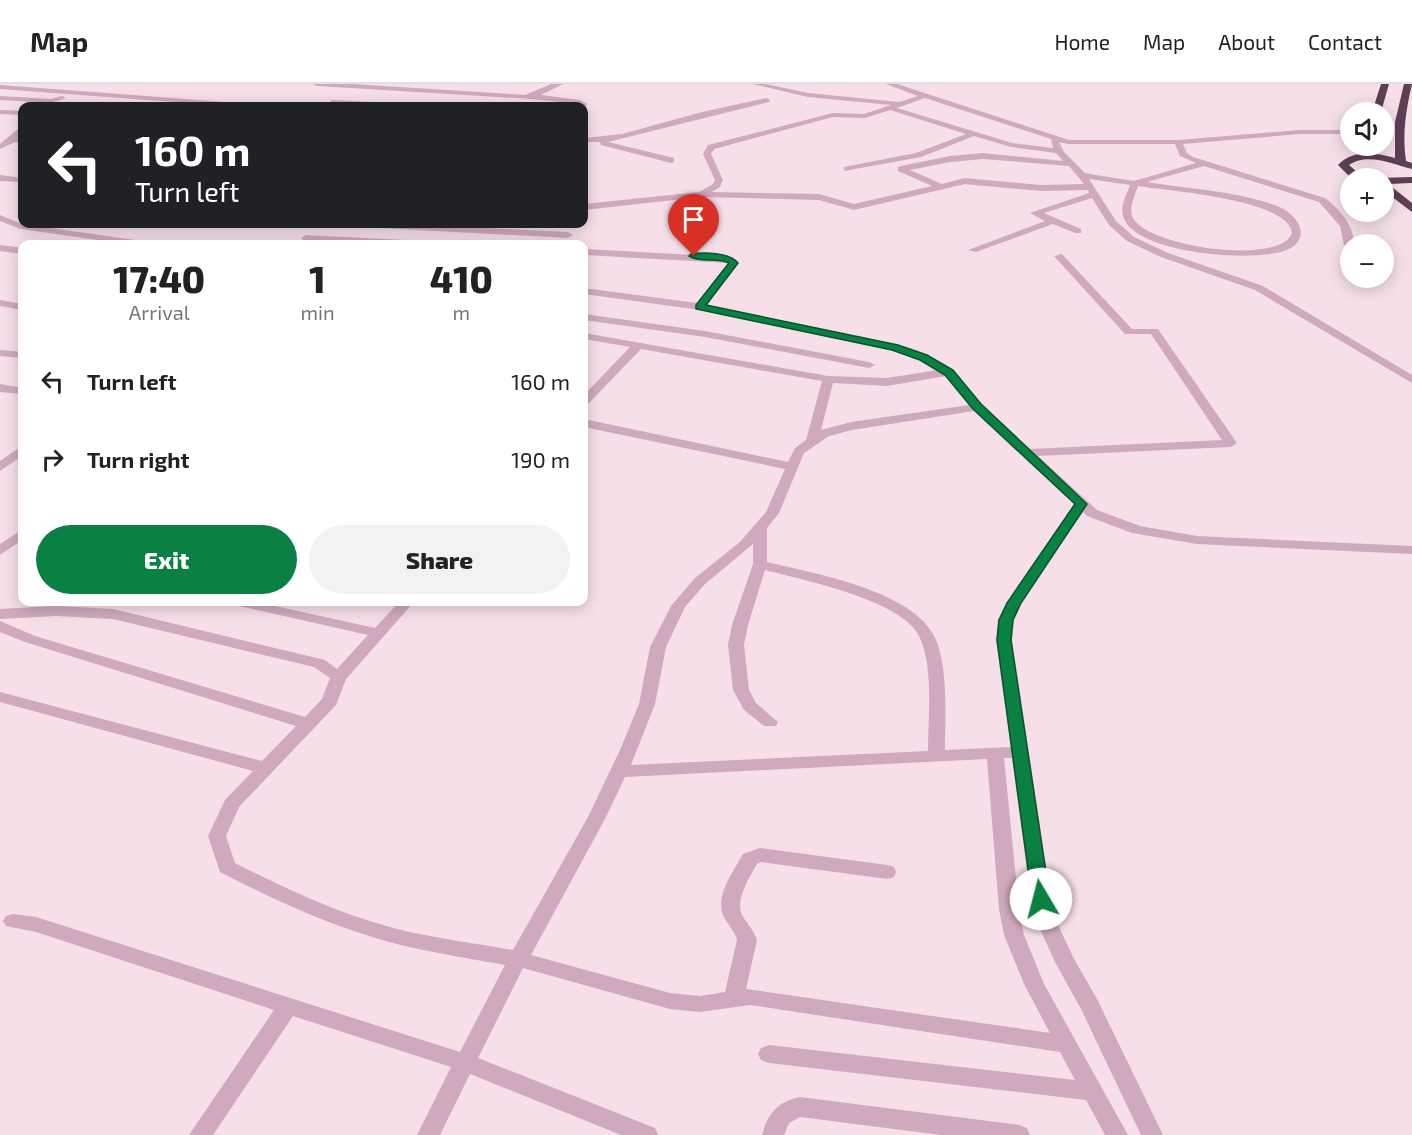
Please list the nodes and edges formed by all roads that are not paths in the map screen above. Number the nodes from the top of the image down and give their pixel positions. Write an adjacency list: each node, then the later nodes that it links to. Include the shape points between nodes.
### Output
1 (317, 84): 9 (street)
2 (465, 84): 12 (street)
3 (515, 84): 13 (street)
4 (559, 84): 16 (street)
5 (756, 84): 23 (street, via 827,98)
6 (890, 84): 14 (street)
7 (1385, 84): 22 (highway)
8 (1408, 84): 39 (highway, via 1398,122)
9 (373, 86): 12 (street)
10 (0, 87): 11 (street)
11 (73, 93): 17 (street, via 51,101); 19 (street)
12 (451, 93): 13 (street)
13 (500, 96): 15 (street)
14 (924, 96): 23 (street); 31 (street)
15 (511, 97): 16 (street); 20 (street)
16 (534, 97): 21 (street)
17 (0, 98)
18 (766, 100): 33 (street)
19 (197, 102)
20 (504, 102)
21 (580, 102)
22 (1379, 102)
23 (905, 103): 24 (street)
24 (891, 108): 28 (street); 54 (street, via 865,116 833,115 711,147 707,154 719,180)
25 (0, 112): 26 (street)
26 (18, 113)
27 (1340, 132): 34 (street)
28 (973, 134): 36 (street, via 1011,145); 44 (street, via 923,153)
29 (0, 136): 30 (street)
30 (16, 139): 35 (street)
31 (1055, 139): 34 (street); 36 (street)
32 (588, 140): 33 (street)
33 (596, 141): 38 (street)
34 (1178, 142): 41 (street, via 1186,157)
35 (0, 147)
36 (1058, 151): 40 (street)
37 (1365, 158): 39 (highway); 43 (highway, via 1343,165)
38 (671, 160)
39 (1401, 162): 42 (highway)
40 (1071, 164): 45 (street); 51 (street, via 983,156 901,169)
41 (1203, 164): 49 (street); 65 (street, via 1322,200)
42 (1412, 166)
43 (1346, 168)
44 (847, 169)
45 (1082, 175): 49 (street); 52 (street)
46 (0, 178): 47 (street)
47 (18, 179)
48 (1410, 182): 50 (highway)
49 (1136, 183): 49 (street, via 1261,204 1290,218 1296,225 1296,234 1284,248 1254,253 1213,253 1174,244 1139,230 1128,221 1126,212)
50 (1394, 183)
51 (942, 187): 52 (street, via 973,181); 54 (street, via 854,207 819,197)
52 (1093, 190): 58 (street, via 1035,213); 90 (street, via 1129,238 1259,288)
53 (1394, 193): 56 (highway)
54 (701, 194): 55 (street)
55 (588, 207)
56 (1412, 209)
57 (0, 218): 59 (street)
58 (1053, 221): 64 (street); 74 (street)
59 (18, 225)
60 (34, 228): 68 (street)
61 (423, 228): 70 (street)
62 (469, 228): 66 (street)
63 (572, 228): 66 (street)
64 (1078, 231)
65 (1349, 234)
66 (568, 235): 71 (street)
67 (306, 238): 69 (street)
68 (115, 240)
69 (328, 240)
70 (413, 240)
71 (565, 240)
72 (0, 248): 73 (street)
73 (18, 250)
74 (973, 250)
75 (588, 252): 80 (street, via 730,259 731,267)
76 (1059, 256): 98 (street, via 1129,332 1154,331 1231,443)
77 (588, 292): 80 (street)
78 (0, 303): 79 (street)
79 (18, 306)
80 (700, 307): 82 (street)
81 (588, 317): 82 (street)
82 (715, 323): 87 (street); 88 (street, via 894,347)
83 (588, 337): 84 (street)
84 (639, 345): 89 (street); 93 (street)
85 (0, 353): 86 (street)
86 (18, 355)
87 (869, 365)
88 (949, 372): 89 (street, via 887,382); 94 (street)
89 (828, 379): 96 (street)
90 (1412, 380)
91 (0, 388): 92 (street)
92 (18, 390)
93 (588, 397)
94 (977, 407): 96 (street, via 851,426 825,433); 98 (street)
95 (588, 424): 100 (street)
96 (813, 442): 100 (street, via 799,451)
97 (18, 453): 99 (street)
98 (1026, 453): 101 (street)
99 (0, 467)
100 (793, 467): 102 (street, via 772,513)
101 (1081, 504): 104 (street, via 1092,513 1137,531 1197,540); 119 (street, via 1006,620 1004,640)
102 (760, 528): 108 (street); 123 (street, via 746,545 699,581 678,606 658,647 647,704)
103 (18, 537): 106 (street)
104 (1369, 550): 105 (street); 107 (street)
105 (1412, 550)
106 (0, 551)
107 (1412, 555)
108 (760, 564): 117 (street, via 736,645 741,690 750,706); 121 (street, via 880,600 917,621 926,633 933,663)
109 (87, 606): 112 (street); 115 (street, via 319,663)
110 (257, 606): 114 (street)
111 (403, 606): 114 (street)
112 (0, 615)
113 (0, 626): 118 (street, via 30,639)
114 (378, 633): 115 (street)
115 (338, 677): 118 (street, via 330,701)
116 (0, 697): 122 (street)
117 (770, 722)
118 (308, 724): 122 (street)
119 (1020, 752): 120 (street); 139 (street, via 1041,899 1049,927)
120 (995, 753): 121 (street); 129 (street, via 1014,935 1022,960)
121 (937, 756): 123 (street)
122 (265, 768): 126 (street, via 231,804 217,836 227,867 279,894 350,922 408,939)
123 (619, 771): 126 (street)
124 (887, 872): 127 (street, via 760,855 750,859 730,907 747,940)
125 (13, 921): 128 (street)
126 (518, 959): 127 (street, via 686,1004); 131 (street)
127 (734, 998): 129 (street)
128 (288, 1006): 131 (street); 133 (street)
129 (1067, 1044): 132 (street)
130 (770, 1054): 132 (street)
131 (466, 1063): 134 (street); 135 (street)
132 (1092, 1091): 138 (street)
133 (200, 1135)
134 (428, 1135)
135 (647, 1135)
136 (773, 1135): 137 (street, via 777,1118 800,1107)
137 (1018, 1135)
138 (1117, 1135)
139 (1152, 1135)

